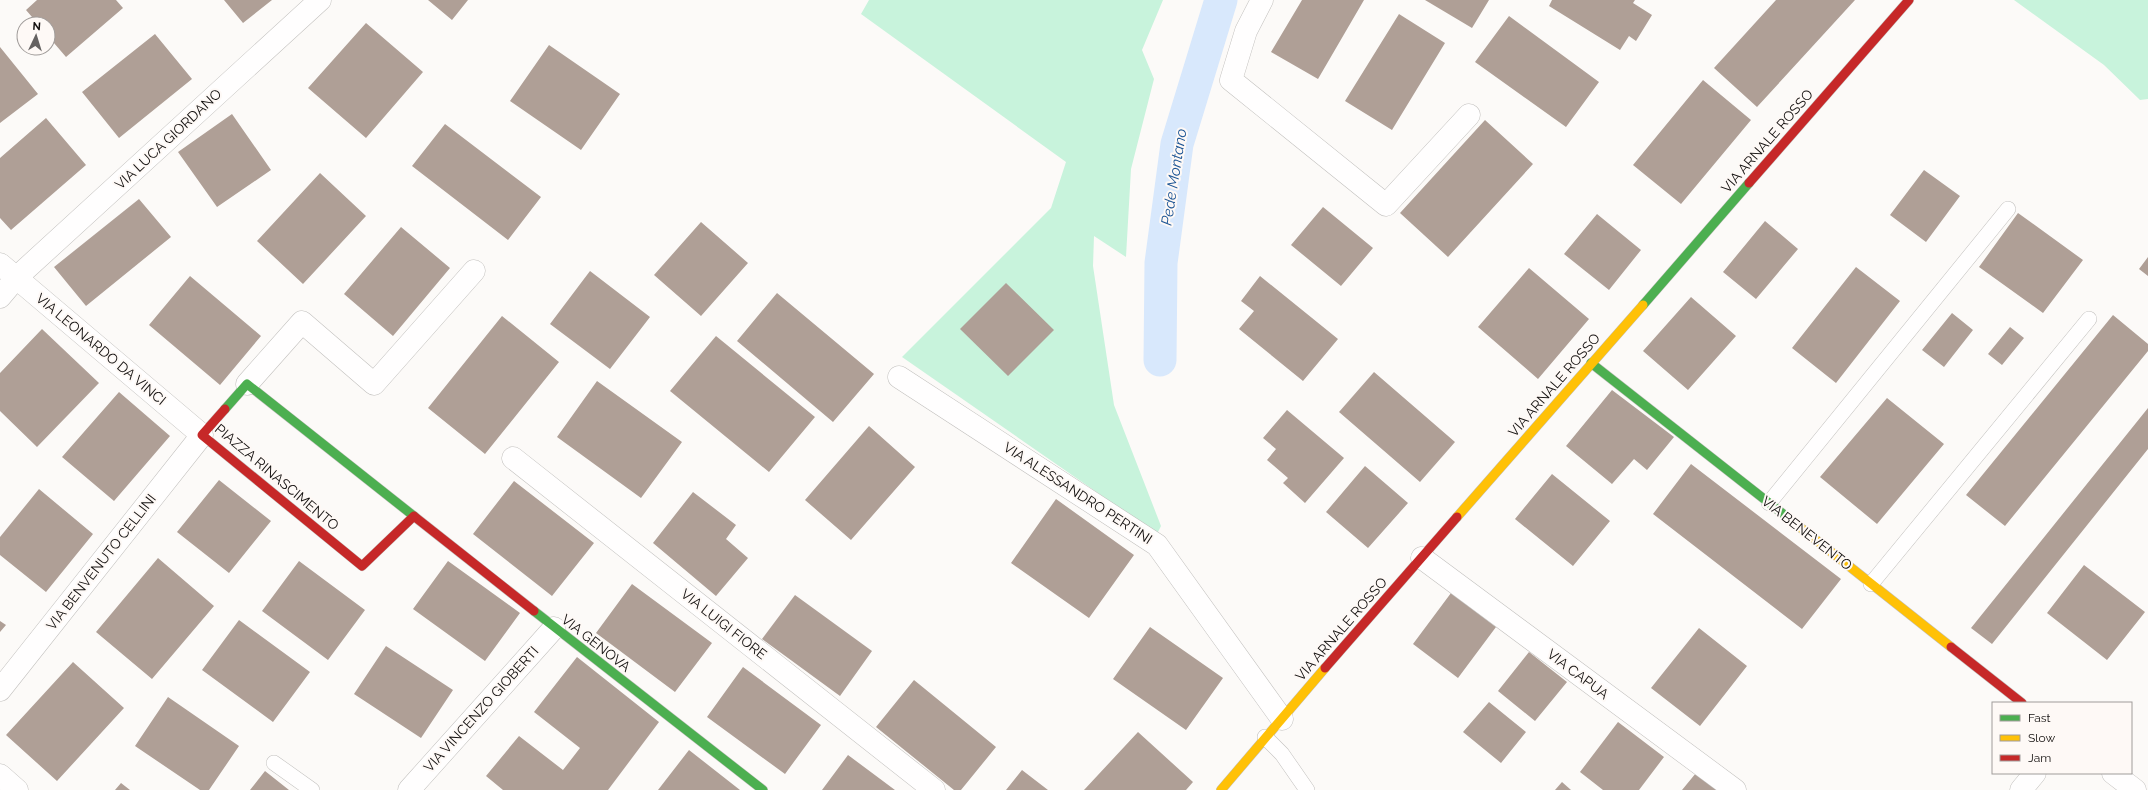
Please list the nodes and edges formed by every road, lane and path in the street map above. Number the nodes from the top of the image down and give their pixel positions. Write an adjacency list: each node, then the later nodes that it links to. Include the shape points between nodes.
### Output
1 (320, 0): 8 (street, VIA LUCA GIORDANO)
2 (1262, 0): 4 (street, via 1246,31 1231,80 1386,205)
3 (1909, 0): 11 (street, VIA ARNALE ROSSO)
4 (1469, 115)
5 (2008, 209): 16 (lane)
6 (0, 264): 8 (street, VIA LEONARDO DA VINCI)
7 (474, 271): 13 (street, via 374,384 302,322)
8 (16, 278): 9 (street, VIA LUCA GIORDANO); 14 (street, VIA LEONARDO DA VINCI)
9 (0, 297)
10 (2089, 319): 19 (lane)
11 (1592, 363): 16 (street, VIA BENEVENTO); 18 (street, VIA ARNALE ROSSO)
12 (899, 377): 23 (street, VIA ALESSANDRO PERTINI, via 1157,545)
13 (247, 384): 14 (street, PIAZZA RINASCIMENTO); 17 (street)
14 (202, 435): 17 (street, PIAZZA RINASCIMENTO, via 362,566); 21 (street, VIA BENVENUTO CELLINI)
15 (513, 458): 33 (street, VIA LUIGI FIORE)
16 (1769, 503): 19 (street, VIA BENEVENTO)
17 (414, 516): 20 (street, VIA GENOVA)
18 (1422, 558): 23 (street, VIA ARNALE ROSSO); 36 (street, VIA CAPUA)
19 (1871, 584): 22 (street, VIA BENEVENTO)
20 (554, 628): 31 (street, VIA VINCENZO GIOBERTI); 32 (street, VIA GENOVA)
21 (0, 690)
22 (2021, 702)
23 (1288, 712): 24 (street, VIA ARNALE ROSSO)
24 (1265, 737): 34 (street, VIA ARNALE ROSSO); 35 (lane, via 1282,754)
25 (274, 763): 30 (lane)
26 (2034, 774): 37 (street)
27 (2114, 774): 38 (street)
28 (0, 775): 29 (street)
29 (17, 790)
30 (312, 790)
31 (409, 790)
32 (763, 790)
33 (934, 790)
34 (1221, 790)
35 (1306, 790)
36 (1735, 790)
37 (2021, 790)
38 (2136, 790)

